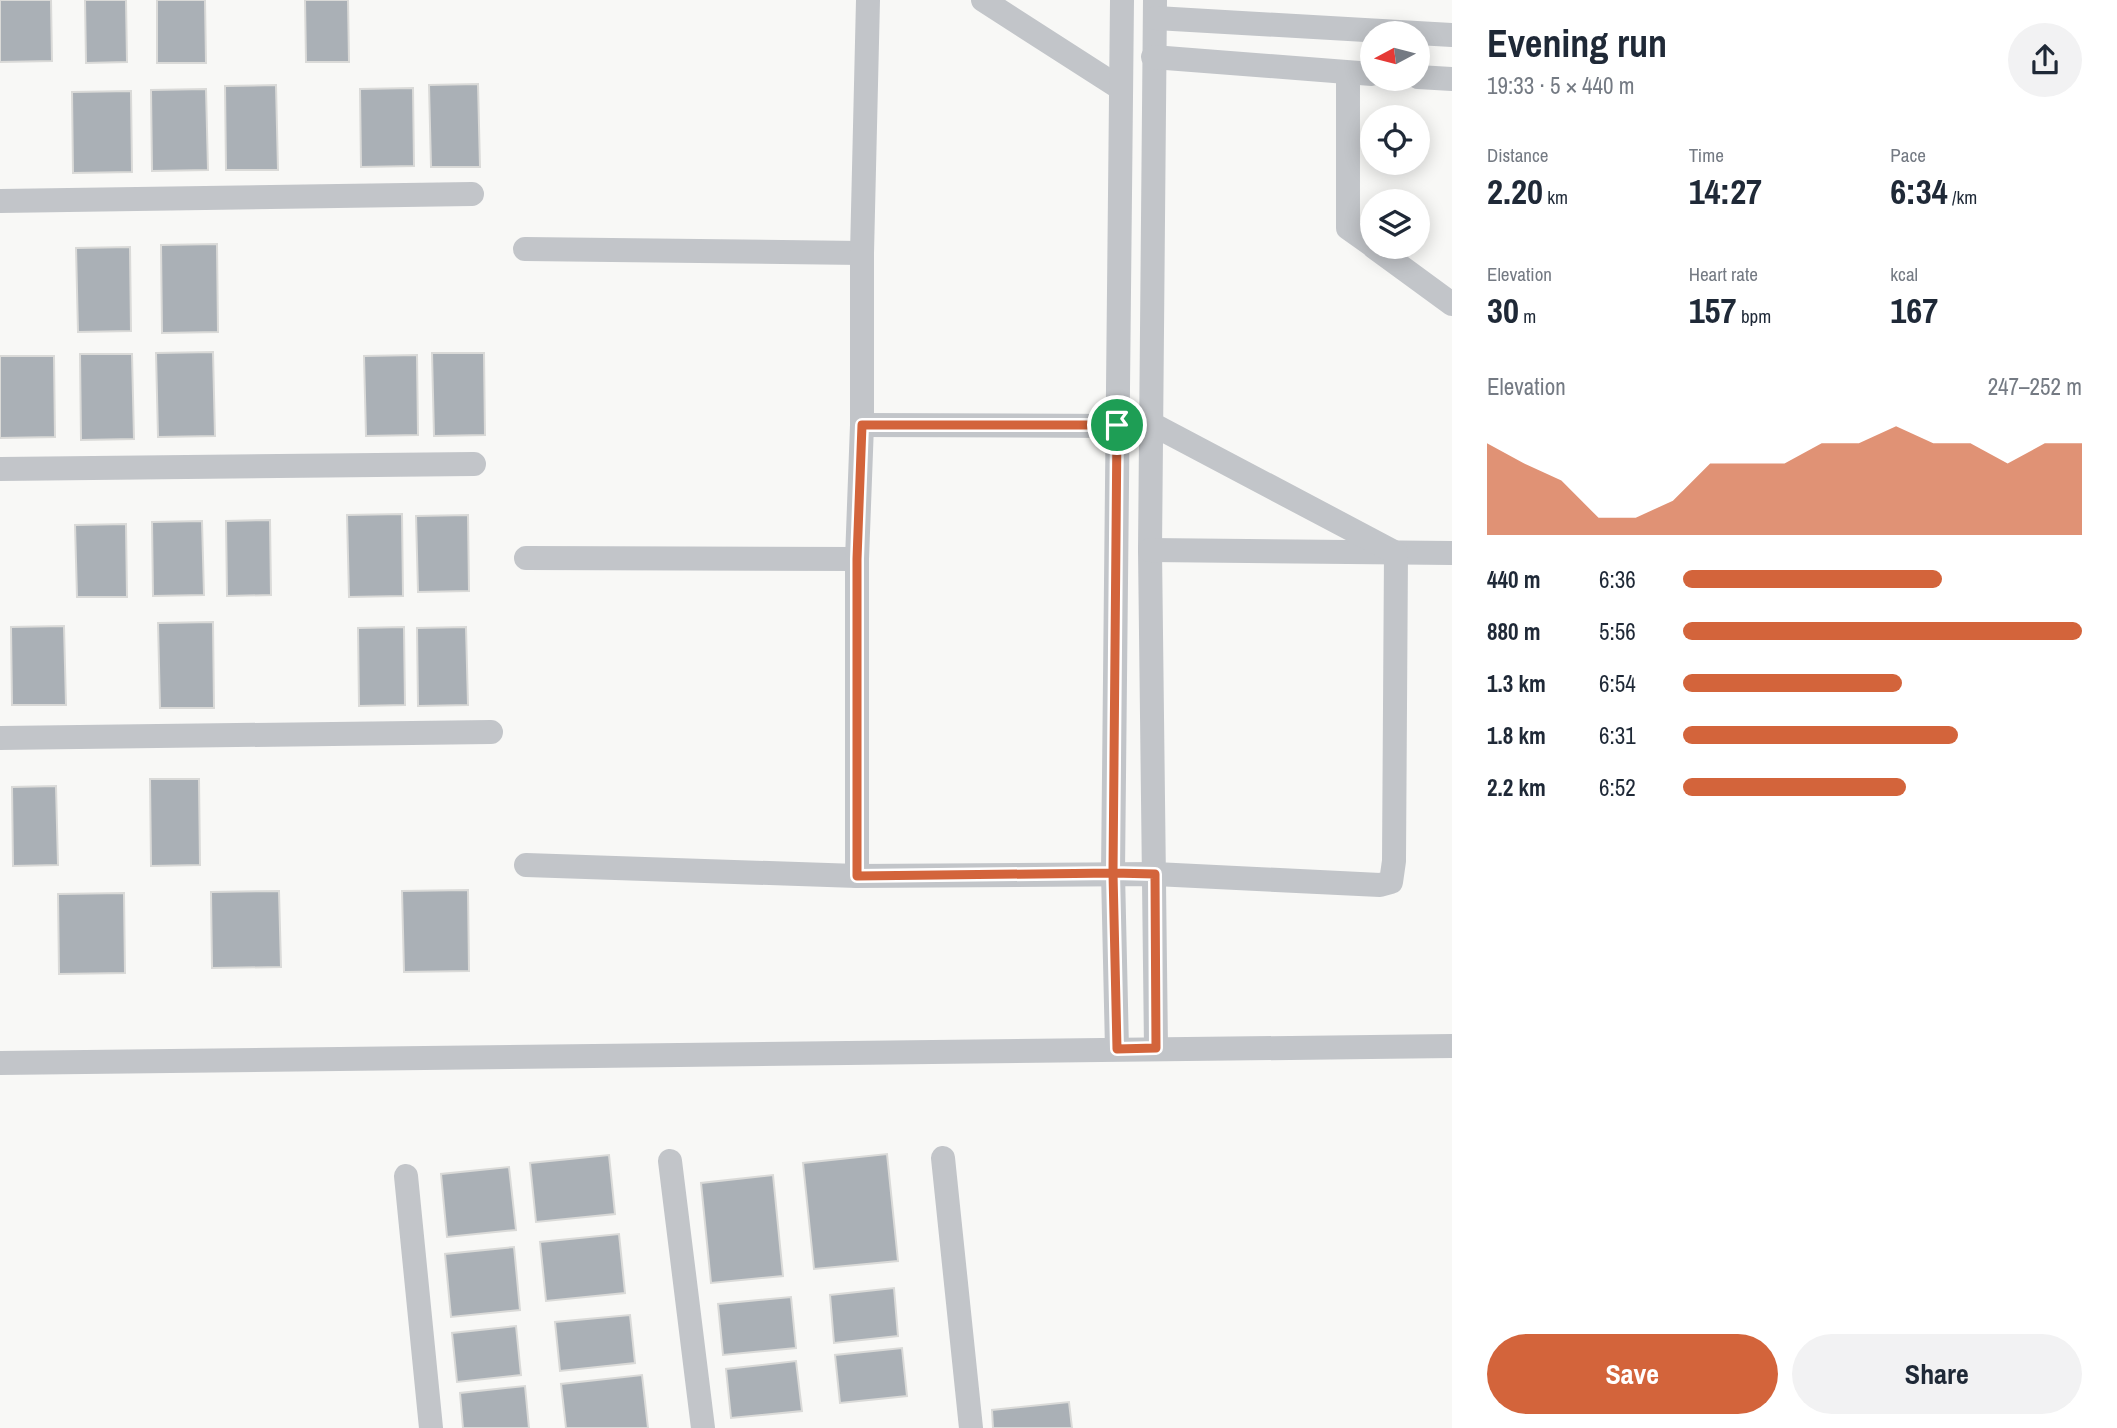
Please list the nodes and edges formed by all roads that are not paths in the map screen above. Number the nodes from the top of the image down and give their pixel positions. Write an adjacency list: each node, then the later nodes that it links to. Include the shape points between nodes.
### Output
1 (868, 0): 15 (street)
2 (983, 0): 10 (street)
3 (1122, 0): 10 (street)
4 (1156, 9): 5 (street); 6 (street)
5 (1452, 34)
6 (1153, 57): 7 (street); 18 (street)
7 (1360, 74): 13 (street, via 1348,228)
8 (1430, 78): 9 (street)
9 (1452, 79)
10 (1120, 88): 20 (street)
11 (472, 194): 12 (street)
12 (0, 201)
13 (1360, 237)
14 (525, 249): 15 (street)
15 (862, 254): 19 (street)
16 (1391, 259): 17 (street)
17 (1452, 304)
18 (1150, 423): 23 (street); 24 (street)
19 (862, 425): 20 (street); 27 (street)
20 (1117, 425): 31 (street)
21 (474, 464): 22 (street)
22 (0, 469)
23 (1150, 550): 24 (street); 32 (street)
24 (1396, 553): 25 (street); 32 (street, via 1391,882)
25 (1452, 553)
26 (526, 558): 27 (street)
27 (857, 559): 33 (street)
28 (491, 732): 29 (street)
29 (0, 738)
30 (526, 865): 33 (street)
31 (1113, 873): 32 (street); 33 (street); 36 (street)
32 (1155, 874): 35 (street)
33 (857, 876)
34 (1452, 1046): 35 (street)
35 (1156, 1048): 36 (street)
36 (1117, 1049): 37 (street)
37 (0, 1063)
38 (943, 1158): 43 (street)
39 (670, 1161): 42 (street)
40 (406, 1176): 41 (street)
41 (431, 1428)
42 (703, 1428)
43 (971, 1428)

